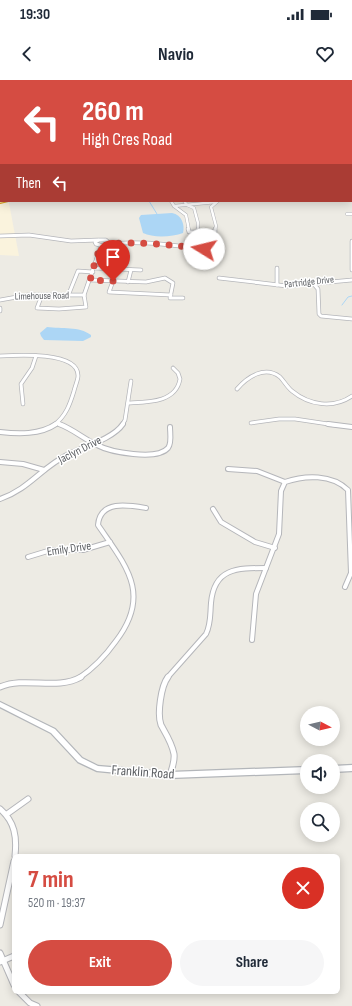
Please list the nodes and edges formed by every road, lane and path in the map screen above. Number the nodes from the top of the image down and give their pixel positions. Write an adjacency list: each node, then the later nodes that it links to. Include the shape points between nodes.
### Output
1 (172, 202): 5 (street)
2 (185, 202): 6 (street)
3 (210, 202): 6 (street)
4 (215, 202): 10 (street, via 211,208 215,232)
5 (174, 206): 6 (street); 9 (street, via 186,215 189,232)
6 (187, 206): 9 (street, via 194,208)
7 (347, 214): 8 (street)
8 (352, 214)
9 (198, 232): 10 (street)
10 (205, 232): 17 (street)
11 (0, 236): 14 (street, via 29,235)
12 (98, 240): 14 (street); 15 (street); 16 (street)
13 (352, 241): 24 (street)
14 (84, 242): 16 (street); 19 (street, via 93,244)
15 (107, 243): 16 (street); 17 (street); 19 (street)
16 (96, 244)
17 (188, 246): 18 (street)
18 (204, 249)
19 (100, 250): 20 (street)
20 (94, 268): 22 (street); 25 (street)
21 (277, 268): 32 (street)
22 (131, 270): 23 (street); 30 (street)
23 (141, 270)
24 (352, 270)
25 (93, 272): 27 (street); 35 (street, via 78,272)
26 (219, 278): 32 (street, Partridge Drive)
27 (90, 280): 29 (street); 34 (street)
28 (352, 280): 31 (street, Partridge Drive)
29 (113, 281): 30 (street); 36 (street, via 109,292)
30 (128, 282): 36 (street, via 148,282 165,278 173,283)
31 (312, 282): 32 (street, Partridge Drive); 39 (street, via 318,289 321,316)
32 (277, 285)
33 (42, 295): 34 (street, via 37,308 59,309 86,307); 35 (street, Limehouse Road); 38 (street, Limehouse Road)
34 (84, 295): 35 (street, Limehouse Road)
35 (68, 296)
36 (170, 296): 37 (street)
37 (183, 298)
38 (0, 300)
39 (352, 319)
40 (0, 356): 41 (street)
41 (36, 356): 47 (street, via 32,368 21,384); 49 (street, via 65,360 74,365 78,372 69,407)
42 (173, 368): 46 (street, via 178,372 180,379 178,387 172,393 154,401)
43 (131, 381): 46 (street, Jaclyn Drive)
44 (237, 389): 45 (street, via 248,378 269,372 280,377 298,395 318,403 342,402)
45 (352, 396)
46 (128, 403): 53 (street, Jaclyn Drive, via 125,420 120,428)
47 (22, 404)
48 (251, 422): 51 (street, via 295,419)
49 (58, 423): 52 (street, via 31,432); 53 (street, via 71,428)
50 (170, 426): 53 (street, via 170,446 163,452 136,454 109,450)
51 (352, 427)
52 (0, 432)
53 (92, 443): 56 (street, Jaclyn Drive, via 57,460)
54 (0, 462): 56 (street, via 23,464)
55 (228, 469): 57 (street, via 254,469)
56 (44, 470): 58 (street, Jaclyn Drive, via 27,487 14,495)
57 (285, 482): 61 (street, via 300,478 327,478 346,486); 63 (street, via 281,491 279,534)
58 (0, 499)
59 (146, 508): 62 (street, via 126,504 113,506 104,511 98,525)
60 (213, 509): 63 (street, via 221,522 255,542)
61 (351, 540): 66 (street, via 351,574)
62 (110, 542): 64 (street, Emily Drive, via 83,550 51,550); 68 (street, via 125,562 134,584 133,609 121,636 102,658 77,678 59,683 15,682)
63 (275, 548): 65 (street)
64 (28, 557)
65 (266, 568): 67 (street, via 256,594); 73 (street, via 240,569 219,579 214,586 208,632 164,683 160,719 174,754)
66 (345, 587)
67 (252, 640)
68 (0, 687)
69 (0, 704): 73 (street, Franklin Road, via 53,731 86,764 97,768)
70 (352, 768): 71 (street)
71 (340, 769)
72 (300, 770): 73 (street, Franklin Road)
73 (170, 775)
74 (28, 799): 76 (street)
75 (0, 809): 76 (street)
76 (7, 814): 77 (street, via 16,832)
77 (15, 854)
78 (12, 870): 79 (street)
79 (0, 925)
80 (0, 953): 82 (street)
81 (12, 957): 82 (street)
82 (2, 962): 83 (street)
83 (12, 981)
84 (21, 994): 85 (street)
85 (37, 1006)

